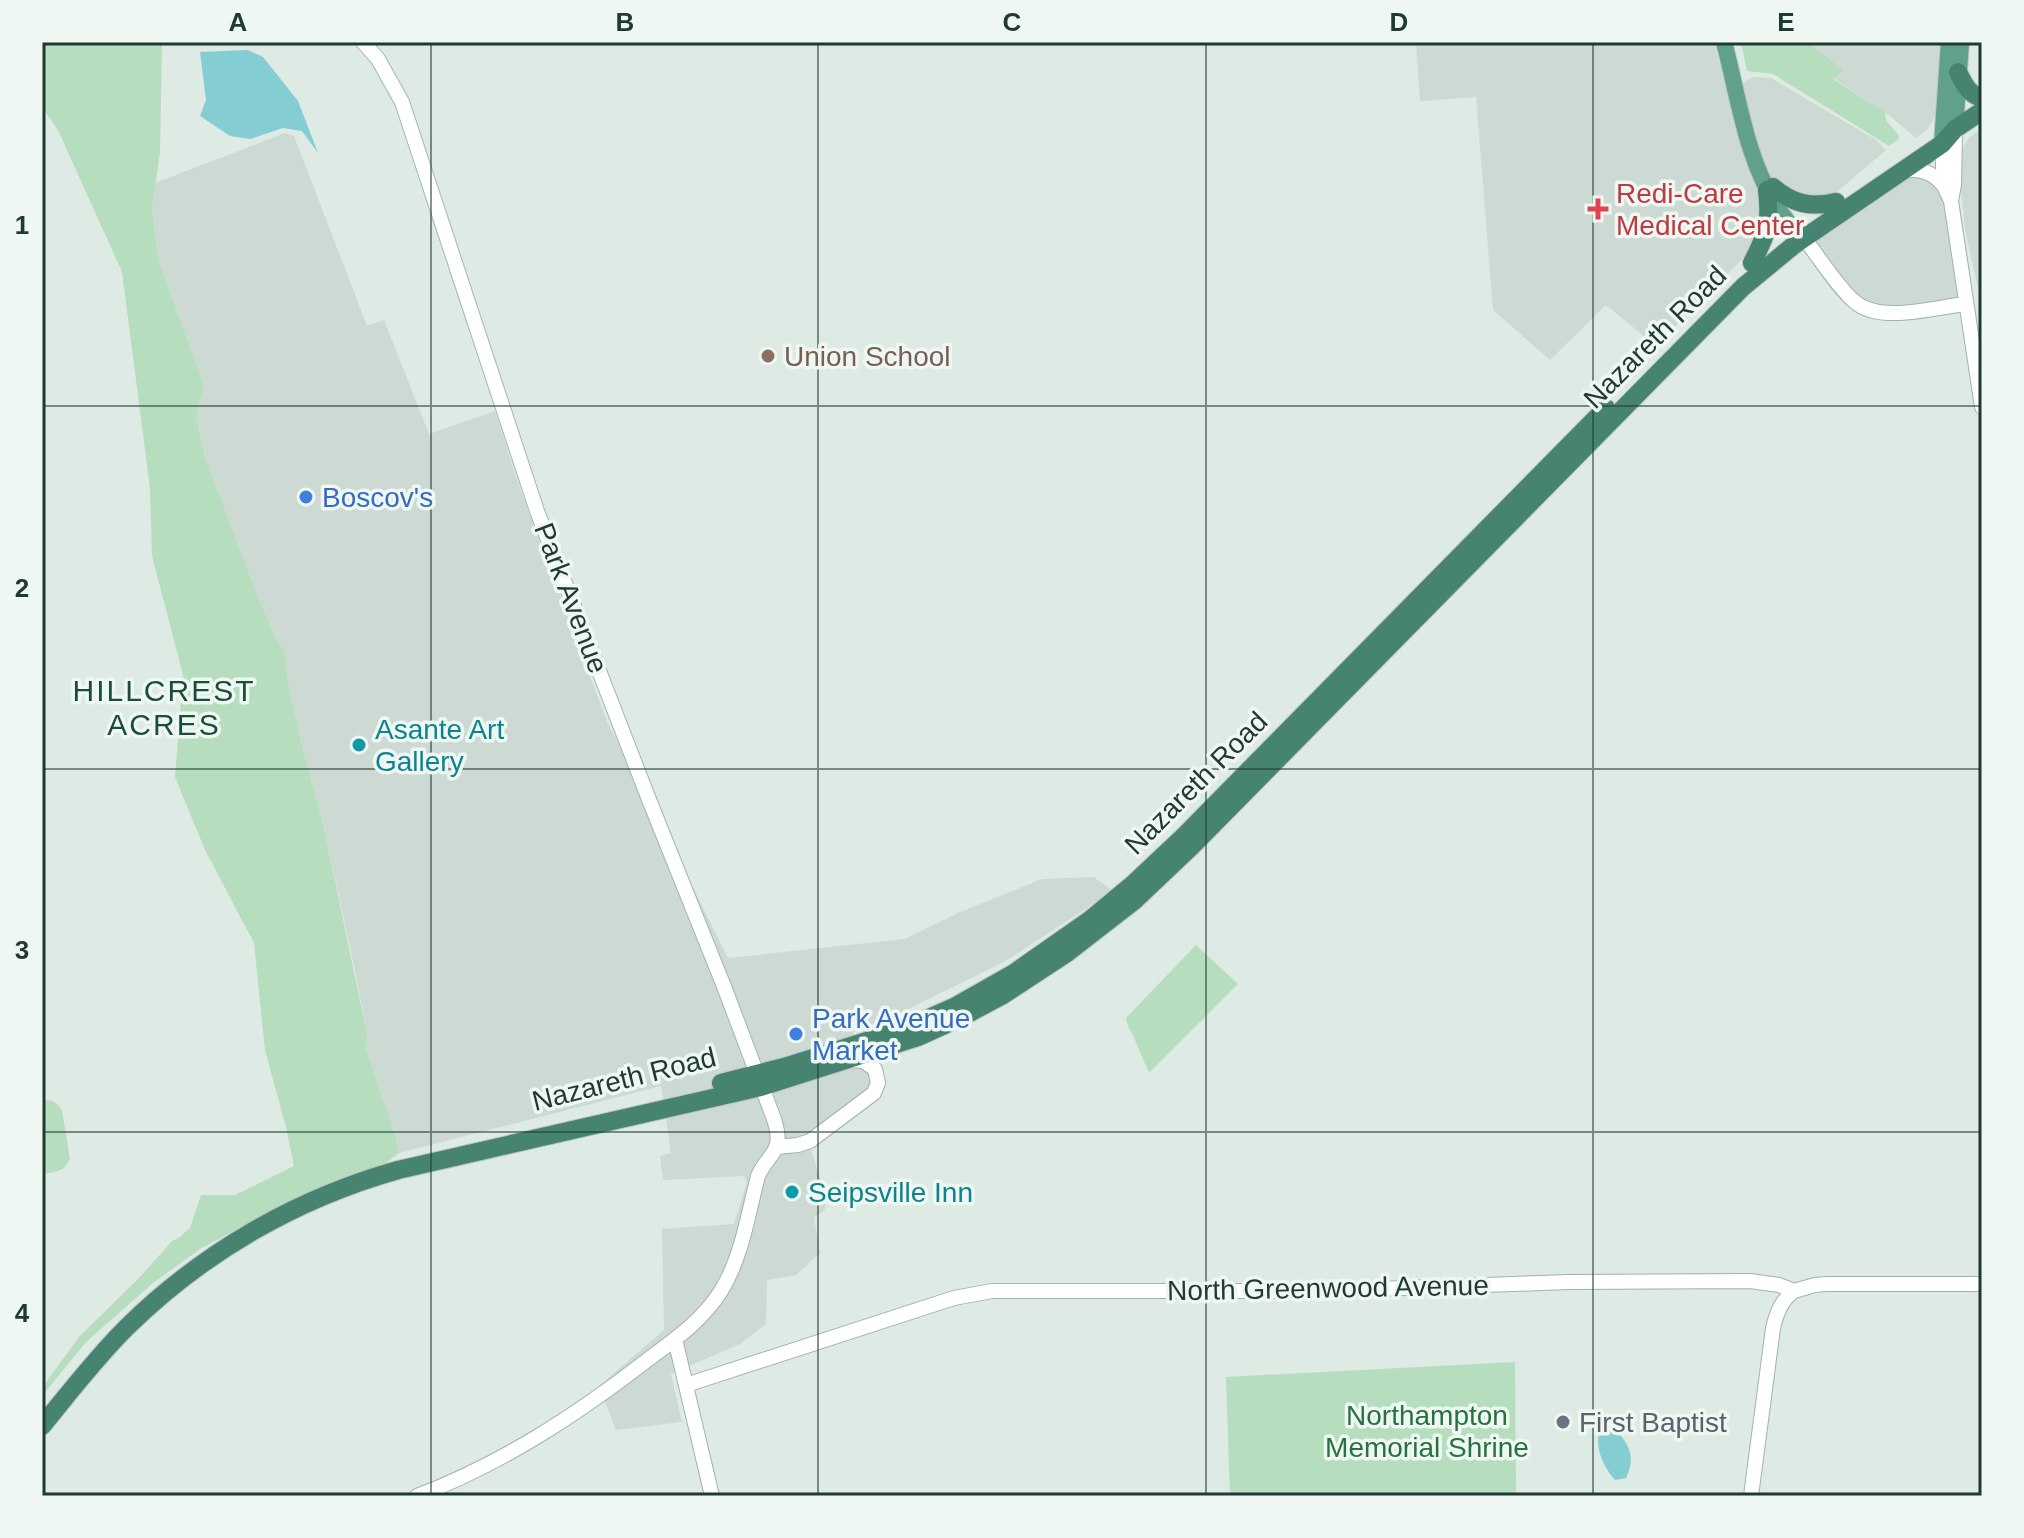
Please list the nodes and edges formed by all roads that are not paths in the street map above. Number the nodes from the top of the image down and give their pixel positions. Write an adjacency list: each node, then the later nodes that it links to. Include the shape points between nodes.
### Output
1 (363, 42): 19 (street, Park Avenue, via 402,102 537,511)
2 (1724, 42): 11 (main road, via 1751,153)
3 (1949, 42): 8 (main road)
4 (1961, 42): 5 (main road)
5 (1958, 72): 6 (highway, via 1974,96); 8 (main road)
6 (1982, 98)
7 (1982, 111): 8 (highway)
8 (1947, 134): 9 (highway, Nazareth Road); 10 (street); 12 (street); 13 (highway, Nazareth Road)
9 (1904, 170): 10 (street, via 1929,173); 14 (highway, Nazareth Road)
10 (1944, 186): 12 (street)
11 (1770, 188): 13 (highway, via 1801,204); 14 (main road); 15 (highway, via 1768,228)
12 (1951, 201): 16 (street)
13 (1836, 202): 14 (highway, Nazareth Road)
14 (1799, 232): 15 (highway, Nazareth Road); 16 (street, via 1865,308 1897,313); 18 (highway, Nazareth Road, via 1134,901 1003,995 941,1027)
15 (1752, 263): 19 (highway, Nazareth Road, via 1126,891 1060,942 954,1007)
16 (1966, 304): 17 (street)
17 (1982, 407)
18 (850, 1060): 19 (highway, Nazareth Road); 21 (street, via 873,1067 877,1088)
19 (759, 1081): 20 (street, Park Avenue); 27 (highway, Nazareth Road, via 398,1170 309,1202 236,1241 158,1298)
20 (774, 1119): 21 (street, via 794,1135); 22 (street, Park Avenue)
21 (821, 1133): 22 (street, via 805,1144)
22 (776, 1147): 25 (street, via 759,1171 726,1282 702,1315)
23 (1982, 1284): 24 (street, North Greenwood Avenue, via 1827,1284)
24 (1794, 1291): 26 (street, North Greenwood Avenue, via 1769,1283 1711,1281 1324,1291 992,1291 954,1298); 30 (street, via 1779,1307 1773,1328)
25 (675, 1339): 26 (street); 28 (street, via 542,1435)
26 (686, 1385): 29 (street)
27 (42, 1426)
28 (417, 1496)
29 (712, 1496)
30 (1751, 1496)

